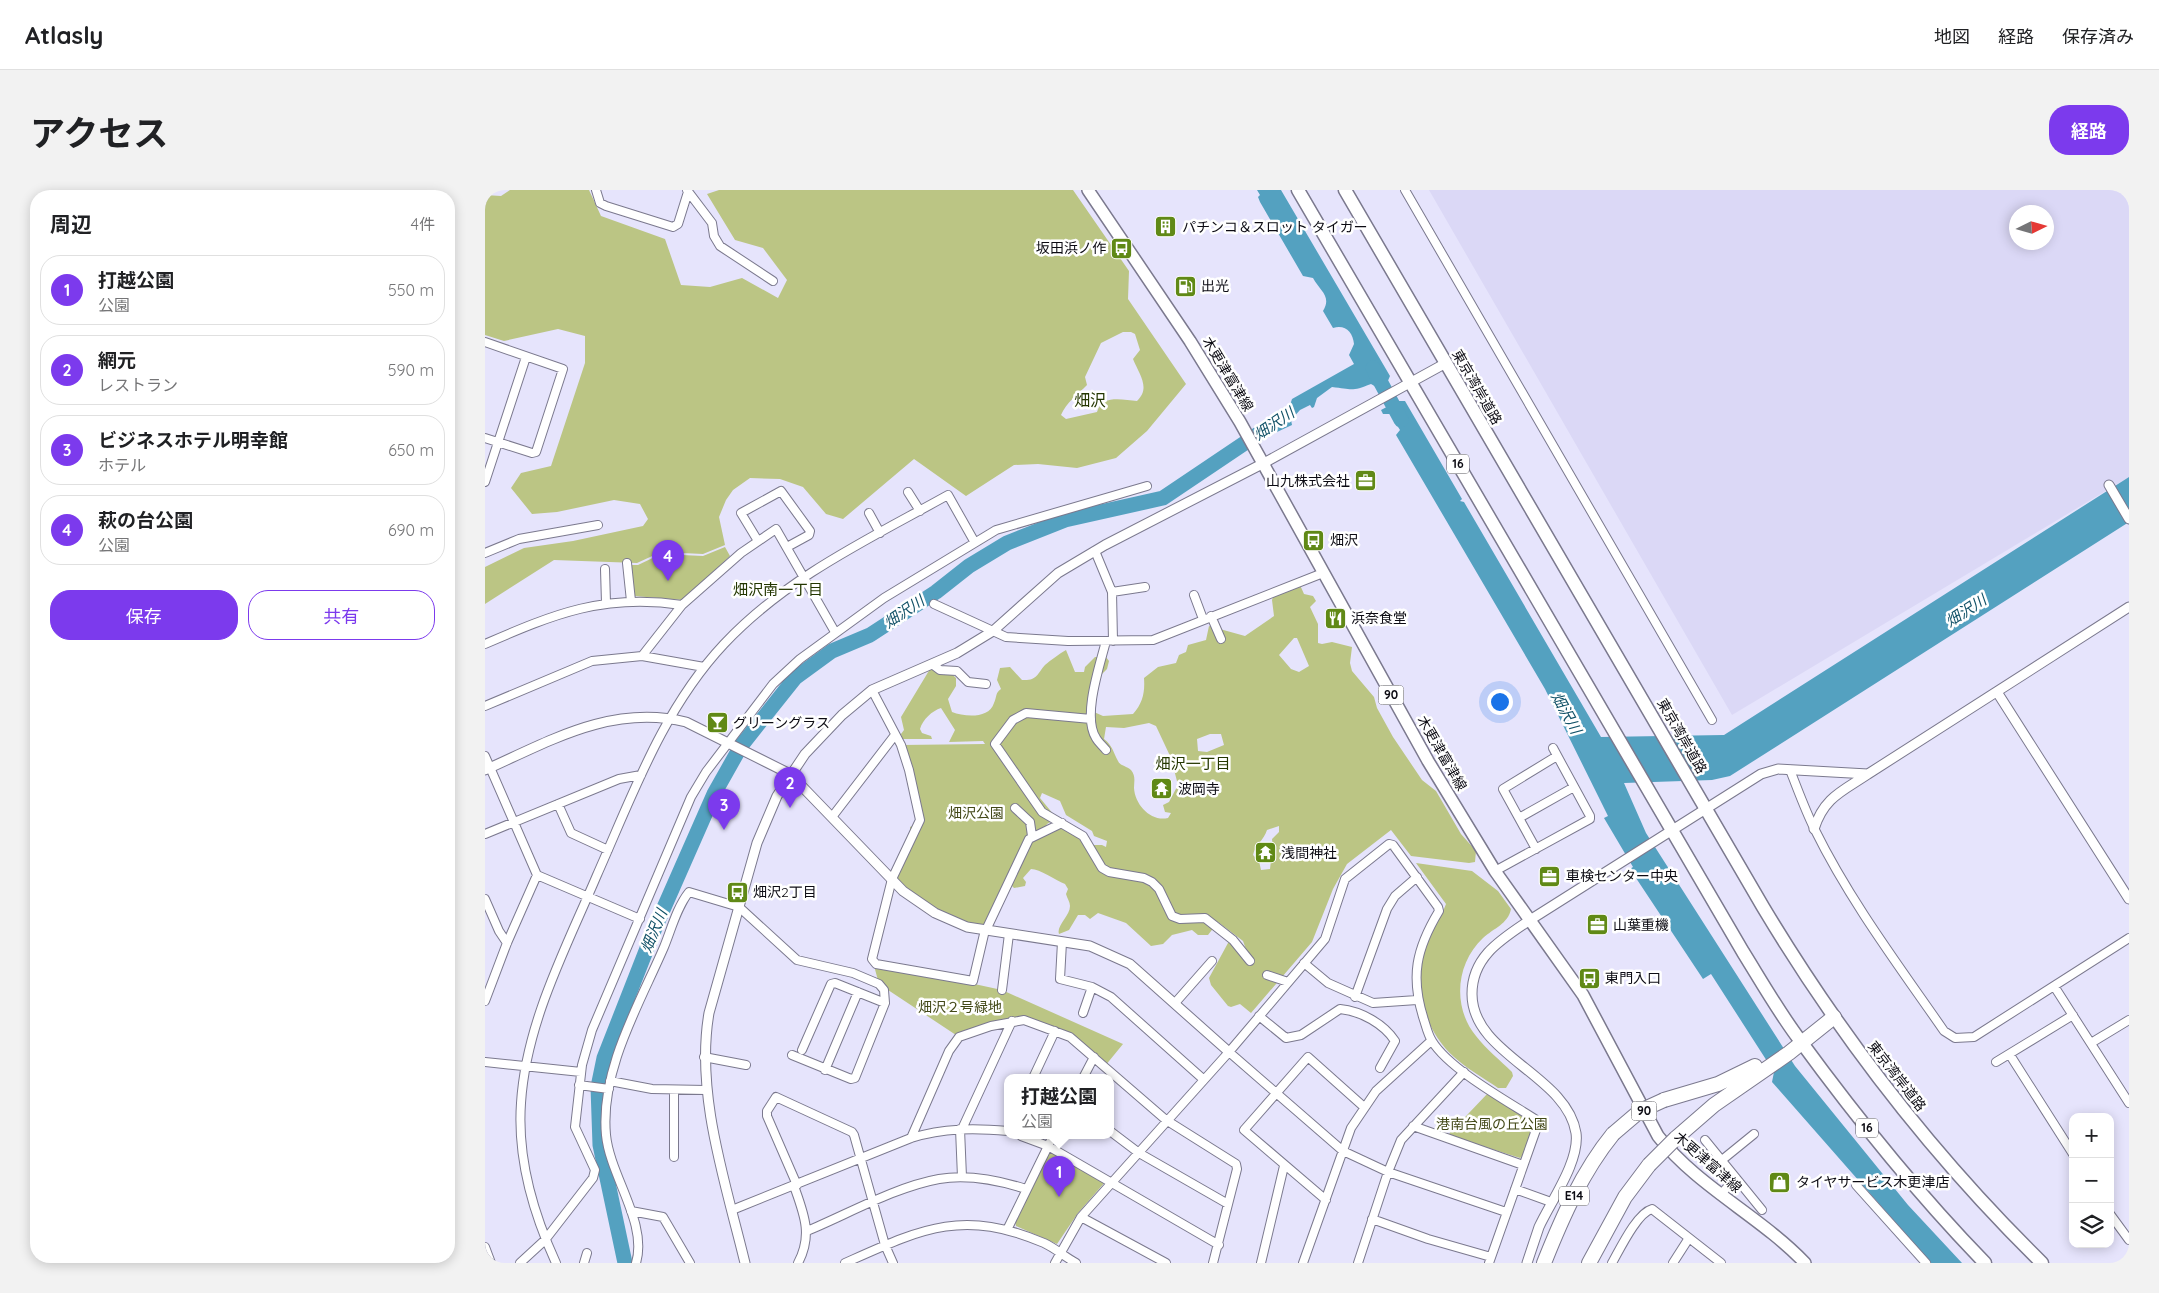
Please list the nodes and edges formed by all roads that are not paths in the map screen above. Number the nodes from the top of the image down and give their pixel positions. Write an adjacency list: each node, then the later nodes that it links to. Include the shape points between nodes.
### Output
1 (596, 190): 6 (street, via 600,203 606,206 673,227 678,224)
2 (1087, 190): 14 (main road, 木更津富津線 / 90, via 1191,341)
3 (1298, 190): 11 (highway, 16)
4 (1345, 190): 10 (highway, 東京湾岸道路)
5 (1405, 190): 56 (street)
6 (685, 191): 7 (street, via 712,223 720,246)
7 (773, 282)
8 (485, 343): 9 (street)
9 (526, 357): 13 (street); 13 (street, via 563,369 537,452)
10 (1446, 364): 11 (street); 71 (highway, 東京湾岸道路)
11 (1407, 385): 14 (street); 77 (highway, 16)
12 (485, 438): 13 (street)
13 (498, 442): 15 (street)
14 (1264, 463): 27 (street); 31 (main road, 木更津富津線 / 90)
15 (485, 482)
16 (2109, 485): 21 (street)
17 (1147, 486): 25 (street, via 1007,526)
18 (908, 492): 19 (street)
19 (920, 511): 23 (street); 25 (street, via 948,495)
20 (869, 513): 23 (street)
21 (2129, 519)
22 (598, 525): 28 (street, via 519,539)
23 (880, 533): 32 (street)
24 (758, 541): 26 (street, via 776,530); 26 (street, via 741,513 781,491 810,531); 38 (street)
25 (974, 542): 43 (street)
26 (787, 547): 32 (street)
27 (1095, 551): 34 (street); 42 (street, via 1058,573)
28 (485, 553)
29 (627, 563): 36 (street)
30 (605, 569): 37 (street)
31 (1323, 573): 41 (street); 82 (main road, 木更津富津線 / 90, via 1428,760)
32 (804, 576): 43 (street); 49 (street, via 763,608)
33 (1145, 587): 34 (street)
34 (1111, 592): 45 (street)
35 (1194, 595): 41 (street)
36 (631, 601): 37 (street); 38 (street)
37 (607, 603): 46 (street, via 570,610)
38 (682, 604): 47 (street)
39 (934, 604): 42 (street)
40 (2129, 607): 52 (street)
41 (1207, 617): 44 (street); 45 (street, via 1153,640)
42 (993, 631): 45 (street, via 1006,637 1038,640); 48 (street)
43 (835, 632): 58 (street, via 773,684)
44 (1221, 639)
45 (1109, 641): 55 (street, via 1095,682)
46 (485, 644)
47 (641, 656): 49 (street); 53 (street, via 592,661)
48 (932, 664): 50 (street, via 940,670 957,671 968,682); 51 (street)
49 (704, 667): 54 (street)
50 (986, 684)
51 (872, 690): 57 (street); 65 (street, via 842,715)
52 (1997, 692): 66 (street); 88 (street)
53 (485, 706)
54 (668, 718): 58 (street, via 685,722); 63 (street, via 616,718 593,724); 67 (street)
55 (1091, 719): 60 (street, via 1095,738); 75 (street, via 1026,713 1013,720 995,744 1042,812)
56 (1712, 720)
57 (895, 735): 72 (street); 85 (street, via 909,770 920,820)
58 (729, 742): 65 (street); 90 (street, via 691,797)
59 (1553, 748): 62 (street)
60 (1106, 750)
61 (485, 756): 63 (street)
62 (1557, 756): 68 (street); 73 (street, via 1503,788)
63 (487, 769): 74 (street)
64 (1791, 770): 66 (street); 71 (street, via 1778,769 1761,774); 76 (street)
65 (790, 774): 72 (street); 89 (street, via 757,843)
66 (1868, 774): 76 (street, via 1826,802)
67 (641, 775): 69 (street, via 619,779); 81 (street)
68 (1574, 787): 73 (street); 80 (street, via 1590,819)
69 (558, 804): 74 (street); 81 (street, via 571,833)
70 (1015, 808): 79 (street, via 1030,822)
71 (1707, 808): 77 (street); 114 (highway, 東京湾岸道路, via 1772,922)
72 (832, 817): 85 (street)
73 (1519, 818): 80 (street)
74 (513, 821): 78 (street); 83 (street)
75 (1062, 823): 79 (street); 98 (street, via 1083,836 1102,868 1152,882 1172,916 1180,919 1205,918 1233,940)
76 (1814, 828): 102 (street, via 1892,956 1945,1031 1955,1038 1974,1036)
77 (1671, 831): 91 (street); 118 (highway, 16)
78 (485, 834)
79 (1031, 836): 92 (street)
80 (1537, 849): 82 (street)
81 (608, 850): 86 (street)
82 (1495, 871): 91 (main road, 木更津富津線 / 90)
83 (537, 875): 86 (street); 95 (street)
84 (1417, 877): 99 (street, via 1393,845 1385,844 1345,879 1325,938); 106 (street, via 1395,896 1387,909); 107 (street, via 1439,911 1419,952 1415,978)
85 (892, 879): 92 (street, via 903,891 935,913 967,927); 92 (street, via 871,954 876,964 973,981)
86 (588, 897): 90 (street); 130 (street, via 540,1011)
87 (485, 899): 95 (street)
88 (2129, 899)
89 (739, 907): 109 (street, via 797,960 836,968 879,984 886,994); 125 (street, via 709,1013); 142 (street, via 694,892 686,896 626,1035)
90 (640, 919): 134 (street, via 592,1030)
91 (1529, 920): 175 (main road, 木更津富津線 / 90, via 1583,995 1658,1136 1667,1148); 177 (street, via 1483,956 1475,975 1472,1002 1473,1012 1483,1029 1558,1099 1574,1124 1575,1154)
92 (985, 930): 93 (street)
93 (1009, 934): 96 (street); 104 (street)
94 (2129, 938): 102 (street)
95 (507, 942): 108 (street)
96 (1062, 942): 103 (street, via 1060,979); 110 (street, via 1090,946 1130,964)
97 (1212, 961): 110 (street)
98 (1251, 961)
99 (1304, 962): 101 (street); 106 (street, via 1328,983)
100 (1267, 975): 101 (street)
101 (1288, 982): 113 (street)
102 (2054, 986): 112 (street)
103 (1092, 987): 111 (street); 140 (street, via 1111,997)
104 (1002, 990)
105 (858, 992): 109 (street); 121 (street, via 831,984); 133 (street)
106 (1355, 997): 107 (street, via 1373,1002)
107 (1417, 1000): 119 (street)
108 (485, 1001)
109 (885, 1003): 133 (street, via 855,1078 851,1080)
110 (1175, 1003): 122 (street)
111 (1083, 1013)
112 (2073, 1015): 120 (street); 124 (street)
113 (1259, 1016): 122 (street); 132 (street, via 1285,1038 1301,1035 1340,1009 1370,1018 1395,1041)
114 (1834, 1017): 118 (highway); 224 (highway, 東京湾岸道路, via 1942,1157)
115 (2129, 1020): 120 (street)
116 (1012, 1021): 117 (street, via 1025,1020); 150 (street); 154 (street, via 959,1037 949,1051)
117 (1055, 1032): 126 (street, via 1070,1037); 136 (street)
118 (1800, 1040): 131 (highway); 223 (highway, 16, via 1887,1153)
119 (1431, 1041): 135 (street); 147 (street, via 1403,1065)
120 (2091, 1043): 146 (street)
121 (802, 1050)
122 (1229, 1052): 140 (street); 145 (street)
123 (792, 1055): 133 (street)
124 (2010, 1055): 128 (street); 159 (street)
125 (704, 1057): 129 (street); 143 (street)
126 (1094, 1057): 137 (street); 139 (street)
127 (485, 1062): 130 (street)
128 (1997, 1062)
129 (747, 1065)
130 (525, 1067): 134 (street); 190 (street, via 521,1104 522,1152 535,1214)
131 (1759, 1067): 216 (highway, E14, bridge, via 1665,1100 1633,1115 1613,1134 1586,1173); 217 (highway, bridge, via 1649,1165 1625,1197)
132 (1380, 1068)
133 (825, 1070)
134 (581, 1072): 141 (street)
135 (1464, 1072): 149 (street); 165 (street, via 1535,1119 1537,1126)
136 (1035, 1074)
137 (1085, 1074)
138 (1114, 1074): 148 (street)
139 (1114, 1074)
140 (1203, 1079): 148 (street)
141 (579, 1085): 142 (street); 190 (street, via 575,1127 595,1173)
142 (610, 1085): 144 (street); 182 (street, via 606,1134 611,1161)
143 (706, 1090): 144 (street); 180 (street)
144 (674, 1091): 162 (street)
145 (1275, 1092): 147 (street, via 1308,1057); 160 (street); 166 (street, via 1244,1130)
146 (2129, 1103)
147 (1364, 1107): 160 (street, via 1351,1128)
148 (1167, 1120): 161 (street); 179 (street, via 1236,1164)
149 (1413, 1126): 165 (street); 167 (street, via 1401,1140)
150 (961, 1129): 151 (street); 154 (street, via 935,1131); 168 (street)
151 (1004, 1131)
152 (1114, 1134): 161 (street)
153 (1754, 1134): 164 (street)
154 (911, 1138): 163 (street)
155 (1029, 1139): 158 (street)
156 (1052, 1139): 158 (street)
157 (1705, 1140): 164 (street)
158 (1048, 1146): 170 (street); 173 (street)
159 (2069, 1148)
160 (1343, 1151): 167 (street); 176 (street)
161 (1139, 1152): 170 (street); 179 (street)
162 (674, 1157)
163 (862, 1159): 172 (street); 172 (street, via 852,1132 776,1097 767,1116); 178 (street)
164 (1722, 1160): 169 (street)
165 (1523, 1165): 174 (street)
166 (1284, 1166): 176 (street); 212 (street)
167 (1388, 1172): 183 (street); 185 (street)
168 (962, 1177): 173 (street, via 1002,1181); 178 (street, via 920,1184)
169 (1736, 1178): 175 (street); 181 (street)
170 (1111, 1184): 184 (street); 193 (street)
171 (1856, 1185): 222 (street)
172 (795, 1186): 180 (street); 188 (street)
173 (1026, 1189): 187 (street)
174 (1515, 1189): 177 (street); 183 (street)
175 (1721, 1195): 221 (main road, 木更津富津線 / 90)
176 (1325, 1200): 213 (street)
177 (1551, 1202): 215 (street)
178 (874, 1203): 188 (street); 192 (street)
179 (1228, 1204): 193 (street)
180 (732, 1210): 204 (street)
181 (1762, 1210)
182 (631, 1211): 202 (street, via 639,1243); 203 (street, via 663,1217)
183 (1506, 1212): 197 (street)
184 (1081, 1217): 196 (street); 210 (street)
185 (1372, 1219): 197 (street); 214 (street)
186 (2114, 1219): 191 (street)
187 (1007, 1230): 192 (street, via 969,1224 941,1226); 196 (street, via 1045,1243)
188 (807, 1232): 205 (street, via 806,1245)
189 (1689, 1238): 218 (street, via 1652,1209 1646,1210); 219 (street); 220 (street)
190 (545, 1240): 199 (street); 200 (street)
191 (2129, 1240)
192 (885, 1245): 206 (street); 207 (street)
193 (1219, 1245): 211 (street)
194 (485, 1247): 198 (street)
195 (587, 1252): 201 (street)
196 (1060, 1254): 208 (street); 209 (street)
197 (1490, 1260)
198 (491, 1263)
199 (520, 1263)
200 (556, 1263)
201 (584, 1263)
202 (636, 1263)
203 (690, 1263)
204 (745, 1263)
205 (798, 1263)
206 (845, 1263)
207 (893, 1263)
208 (1055, 1263)
209 (1076, 1263)
210 (1166, 1263)
211 (1213, 1263)
212 (1261, 1263)
213 (1303, 1263)
214 (1358, 1263)
215 (1527, 1263)
216 (1544, 1263)
217 (1589, 1263)
218 (1612, 1263)
219 (1673, 1263)
220 (1721, 1263)
221 (1805, 1263)
222 (1926, 1263)
223 (1985, 1263)
224 (2042, 1263)

